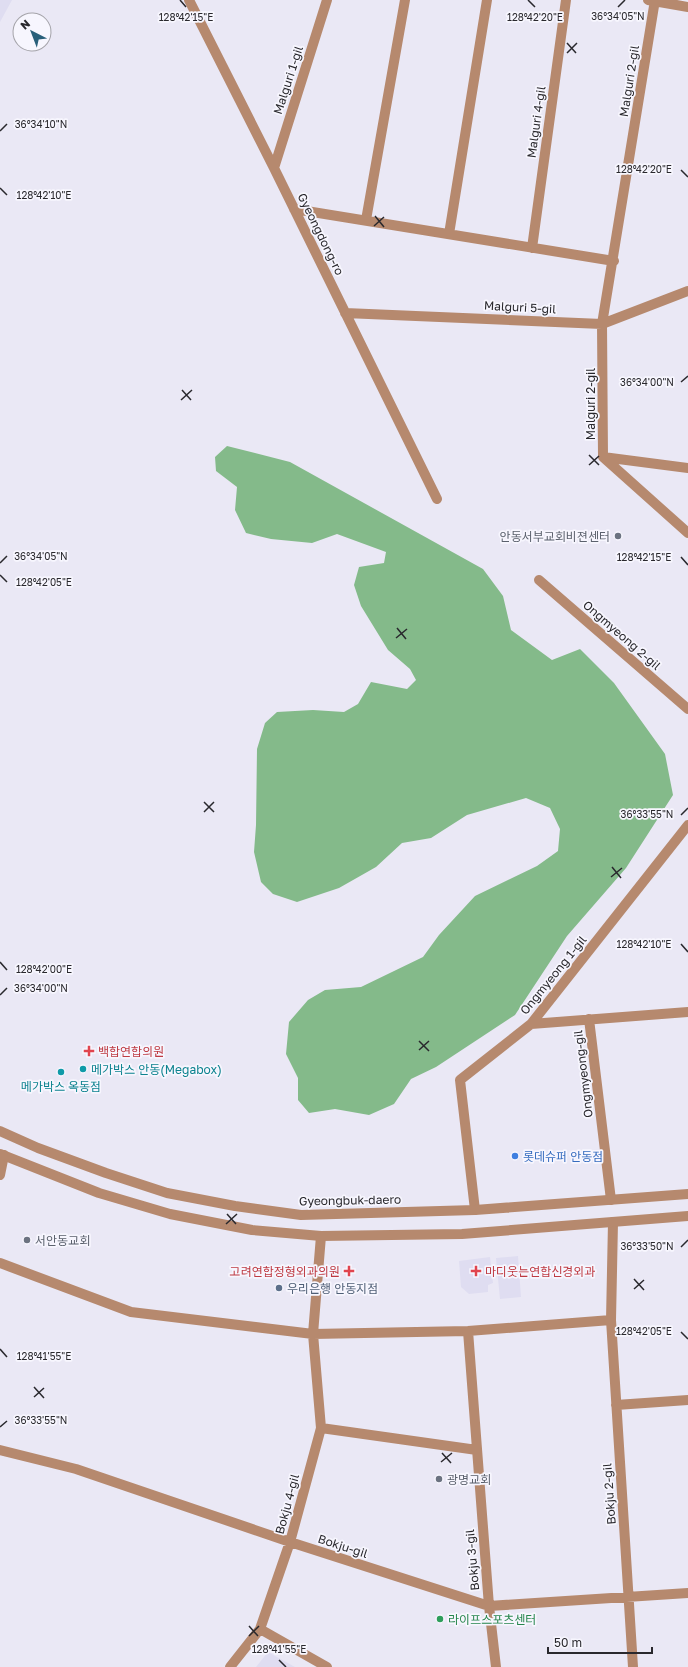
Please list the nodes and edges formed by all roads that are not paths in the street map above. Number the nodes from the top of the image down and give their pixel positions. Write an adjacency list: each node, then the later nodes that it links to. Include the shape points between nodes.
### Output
1 (188, 0): 8 (street, Gyeongdong-ro)
2 (327, 0): 8 (street, Malguri 1-gil)
3 (405, 0): 10 (street)
4 (486, 0): 11 (street)
5 (566, 0): 12 (street, Malguri 4-gil)
6 (653, 0): 7 (street); 13 (street, Malguri 2-gil)
7 (688, 7)
8 (274, 168): 9 (street, Gyeongdong-ro)
9 (294, 209): 10 (street); 15 (street, Gyeongdong-ro)
10 (366, 220): 11 (street)
11 (449, 234): 12 (street)
12 (532, 248): 13 (street)
13 (614, 261): 16 (street, Malguri 2-gil)
14 (688, 290): 16 (street, Malguri 5-gil)
15 (345, 313): 16 (street, Malguri 5-gil); 19 (street, Gyeongdong-ro)
16 (602, 324): 17 (street, Malguri 2-gil)
17 (603, 457): 18 (street); 20 (street, Malguri 2-gil)
18 (688, 468)
19 (437, 499)
20 (688, 533)
21 (539, 580): 22 (street, Ongmyeong 2-gil)
22 (688, 710)
23 (688, 825): 26 (street, Ongmyeong 1-gil)
24 (688, 1012): 25 (street, Ongmyeong-gil)
25 (589, 1019): 26 (street); 31 (street, Ongmyeong-gil)
26 (531, 1024): 32 (street, Ongmyeong 1-gil, via 460,1080)
27 (0, 1131): 32 (street, Gyeongbuk-daero, via 38,1148 167,1193 235,1206 301,1215)
28 (2, 1154): 29 (street); 35 (street, via 99,1193 170,1214 252,1230)
29 (0, 1175)
30 (688, 1194): 31 (street, Gyeongbuk-daero)
31 (612, 1200): 32 (street, Gyeongbuk-daero)
32 (475, 1210)
33 (688, 1216): 34 (street)
34 (613, 1222): 35 (street, via 462,1234); 37 (street, Bokju 2-gil)
35 (321, 1236): 39 (street, Bokju 4-gil)
36 (0, 1263): 39 (street, via 131,1312)
37 (611, 1320): 38 (street); 41 (street, Bokju 2-gil)
38 (468, 1331): 39 (street); 44 (street, Bokju 3-gil)
39 (313, 1334): 42 (street, Bokju 4-gil)
40 (688, 1400): 41 (street)
41 (616, 1405): 47 (street, Bokju 2-gil)
42 (320, 1428): 44 (street); 45 (street, Bokju 4-gil)
43 (0, 1450): 45 (street, Bokju-gil, via 76,1469)
44 (477, 1450): 48 (street, Bokju 3-gil)
45 (290, 1542): 48 (street, Bokju-gil); 49 (street, Bokju 4-gil)
46 (688, 1593): 47 (street, Bokju-gil)
47 (629, 1598): 48 (street, Bokju-gil); 53 (street, Bokju 2-gil)
48 (489, 1606): 52 (street, Bokju 3-gil)
49 (260, 1629): 50 (street, Bokju 4-gil); 51 (street)
50 (230, 1667)
51 (327, 1667)
52 (496, 1667)
53 (633, 1667)

